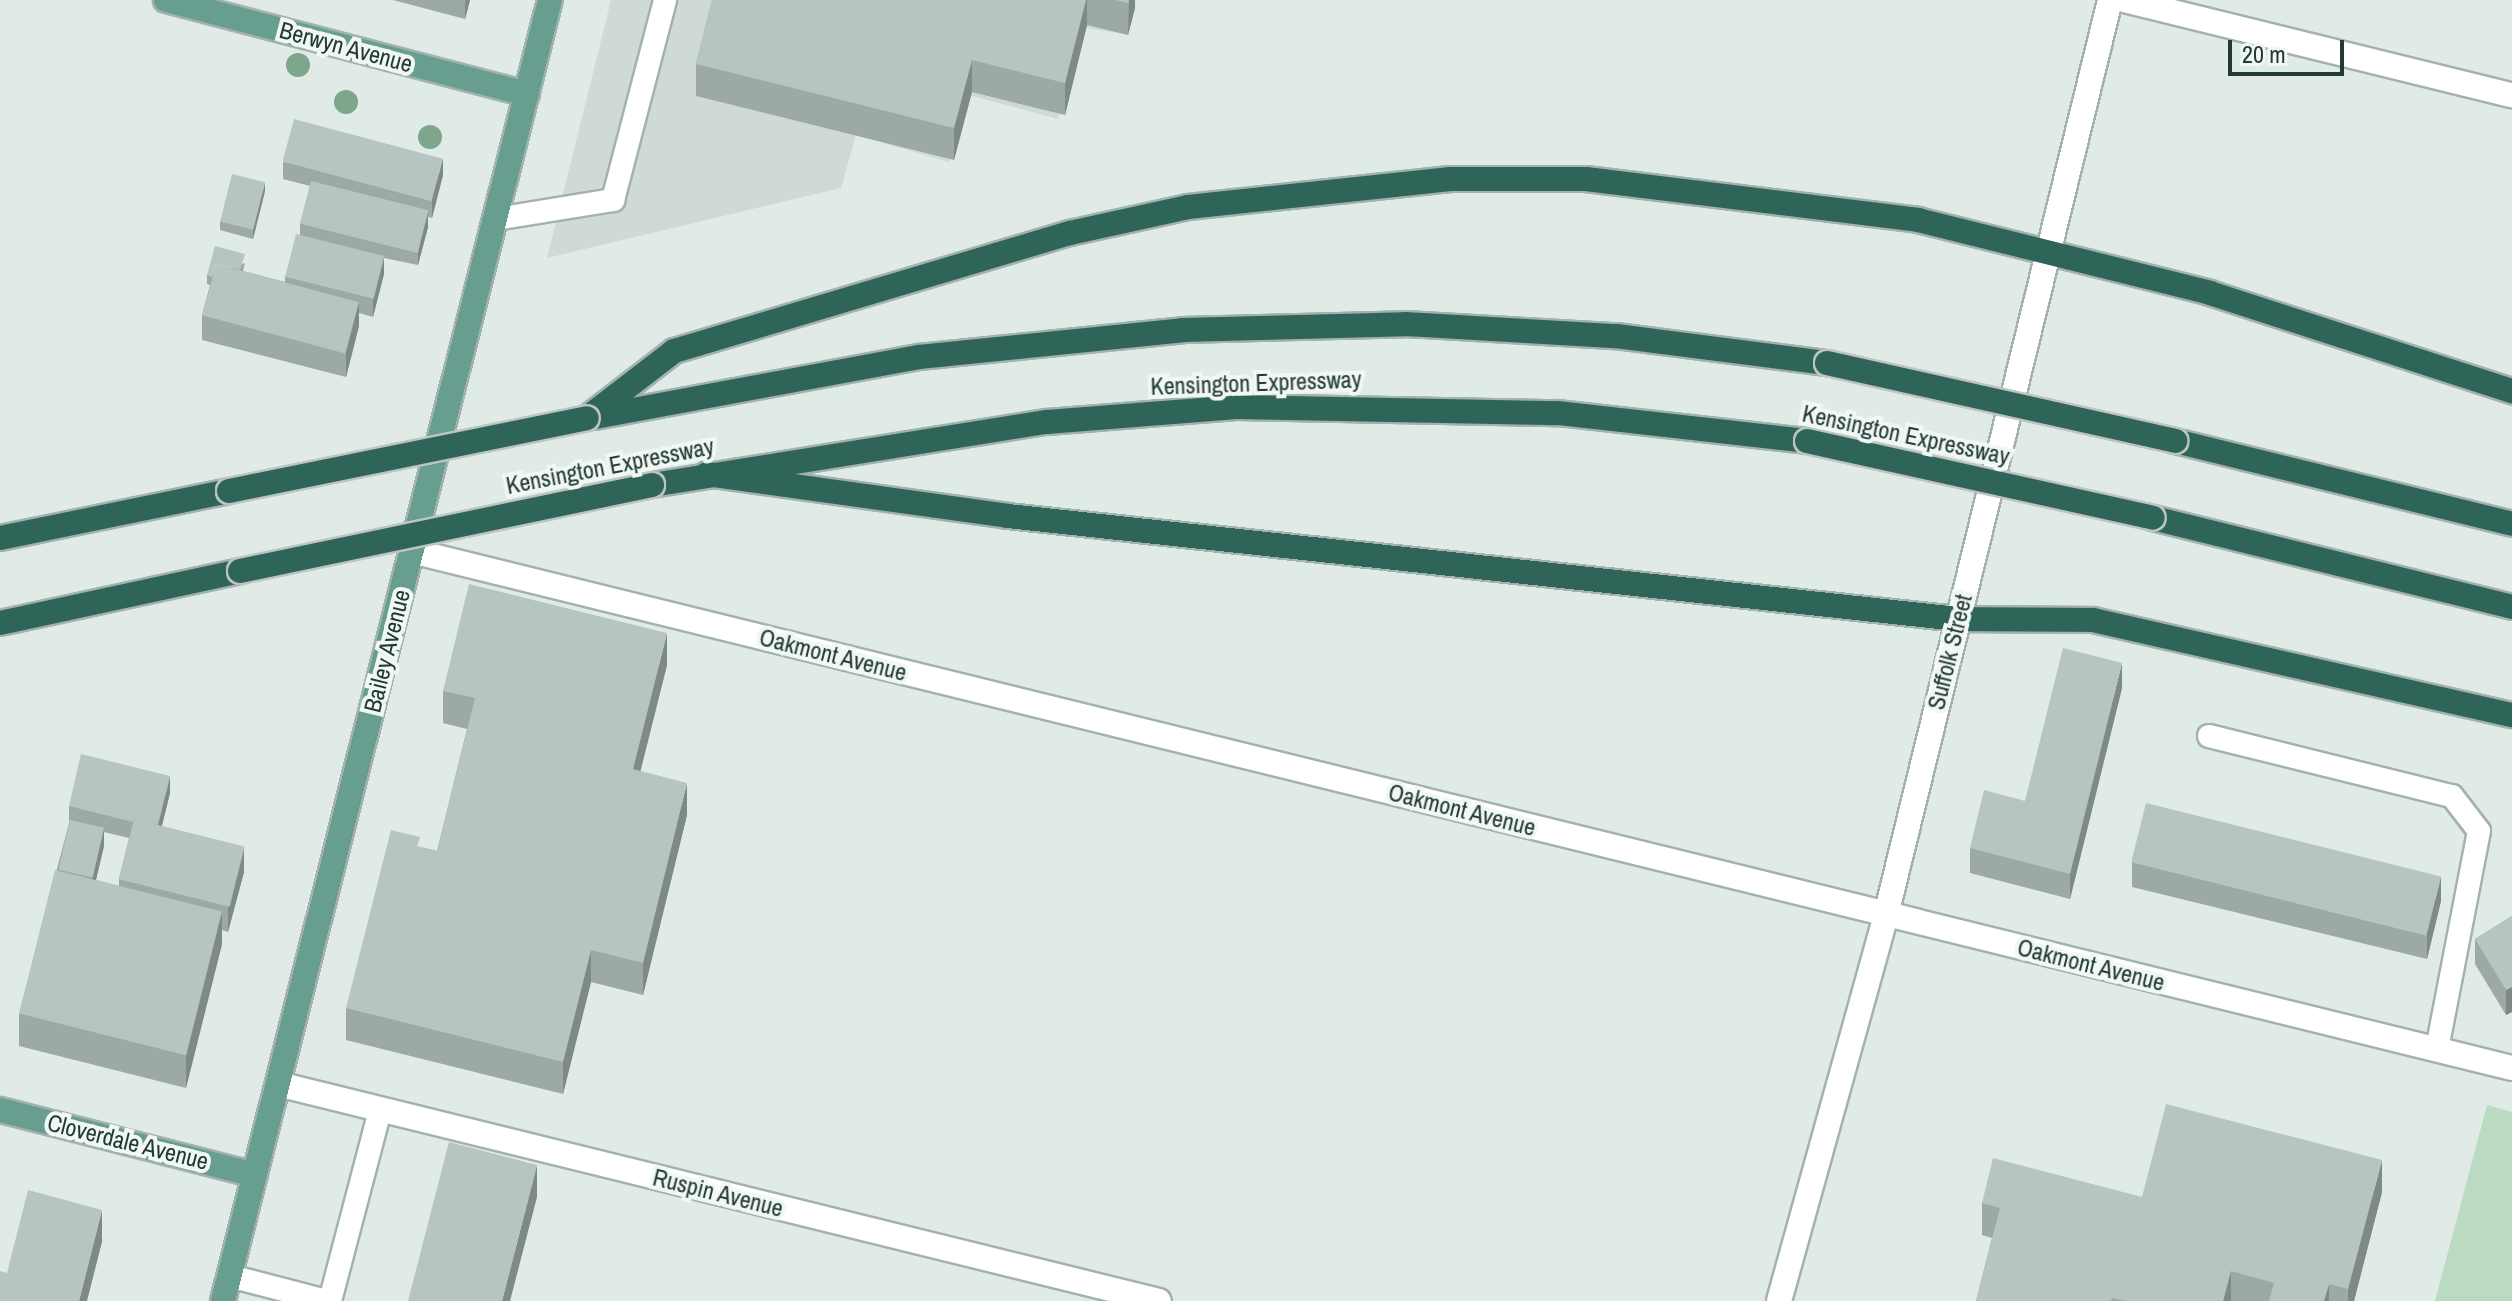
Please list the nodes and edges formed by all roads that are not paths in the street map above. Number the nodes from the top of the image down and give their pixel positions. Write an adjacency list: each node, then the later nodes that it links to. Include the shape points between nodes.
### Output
1 (166, 0): 6 (main road, Berwyn Avenue)
2 (550, 0): 6 (main road, Bailey Avenue)
3 (665, 0): 8 (lane, via 613,200)
4 (2110, 0): 9 (street, Suffolk Street)
5 (2124, 0): 7 (street)
6 (527, 94): 8 (main road, Bailey Avenue)
7 (2512, 95)
8 (496, 219): 15 (main road, Bailey Avenue)
9 (2049, 250): 10 (highway, via 2224,297); 11 (highway, via 1918,220 1723,191 1586,179 1451,179 1188,207 1070,233 674,351); 17 (street, Suffolk Street)
10 (2512, 391)
11 (587, 418): 13 (highway, Kensington Expressway, bridge, via 919,357 1215,329 1405,324 1616,336 1827,363); 14 (highway, Kensington Expressway, bridge)
12 (707, 474): 16 (highway, Kensington Expressway, bridge, via 1047,422 1236,407 1558,413 1807,441 2153,518); 17 (highway, via 1008,516); 18 (highway, Kensington Expressway, bridge)
13 (2512, 524)
14 (0, 538)
15 (412, 551): 21 (street, Oakmont Avenue); 24 (main road, Bailey Avenue)
16 (2512, 607)
17 (1958, 619): 19 (highway, via 2147,629); 21 (street, Suffolk Street)
18 (0, 623)
19 (2512, 715)
20 (2209, 736): 22 (lane, via 2452,796 2479,831)
21 (1886, 915): 22 (street, Oakmont Avenue); 32 (street, Suffolk Street)
22 (2437, 1050): 23 (street, Oakmont Avenue)
23 (2512, 1068)
24 (278, 1084): 26 (street, Ruspin Avenue); 27 (main road, Bailey Avenue)
25 (0, 1110): 27 (main road, Cloverdale Avenue)
26 (380, 1110): 30 (lane); 31 (street, Ruspin Avenue)
27 (255, 1175): 28 (main road, Bailey Avenue)
28 (230, 1276): 29 (main road, Bailey Avenue); 30 (lane)
29 (223, 1301)
30 (329, 1301)
31 (1159, 1301)
32 (1779, 1301)

